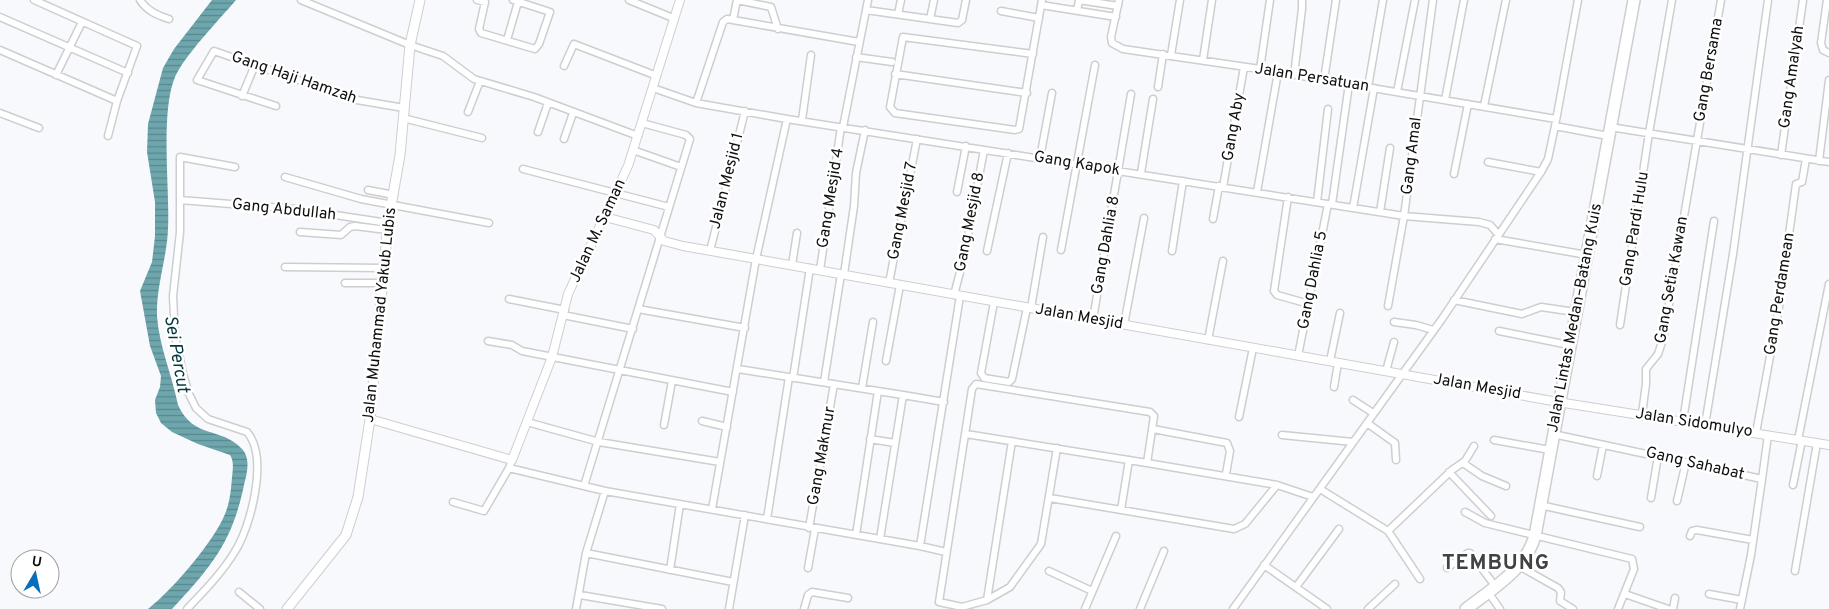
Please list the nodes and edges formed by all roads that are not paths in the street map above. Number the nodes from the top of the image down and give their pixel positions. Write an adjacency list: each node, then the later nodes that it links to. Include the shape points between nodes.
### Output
1 (34, 0): 46 (street)
2 (140, 0): 44 (street, via 154,14)
3 (300, 0): 50 (street)
4 (420, 0): 50 (main road, Jalan Muhammad Yakub Lubis)
5 (477, 0): 31 (street)
6 (629, 0): 41 (street)
7 (680, 0): 41 (street, Jalan M. Saman)
8 (737, 0): 45 (street); 47 (street, via 770,7)
9 (868, 0): 35 (street, Gang Mesjid 4)
10 (901, 0): 38 (street)
11 (934, 0): 42 (street)
12 (966, 0): 42 (street, via 962,20 958,23)
13 (1079, 0): 34 (street); 37 (street)
14 (1180, 0): 57 (street)
15 (1212, 0): 59 (street)
16 (1270, 0): 65 (street)
17 (1302, 0): 70 (street)
18 (1336, 0): 72 (street)
19 (1383, 0): 77 (street)
20 (1415, 0): 79 (street)
21 (1433, 0): 84 (street, Gang Amal)
22 (1464, 0): 86 (street)
23 (1506, 0): 92 (street)
24 (1578, 0): 102 (street)
25 (1634, 0): 107 (highway, Jalan Lintas Medan–Batang Kuis)
26 (1672, 0): 109 (street, Gang Pardi Hulu)
27 (1721, 0): 115 (street, Gang Bersama)
28 (1768, 0): 118 (street)
29 (1803, 0): 122 (street, Gang Amalyah)
30 (1827, 0): 53 (street, via 1821,43 1823,50)
31 (485, 1): 48 (street, via 479,31)
32 (516, 1): 48 (street); 48 (street, via 548,10 550,14 537,48)
33 (1041, 3): 37 (street); 43 (street)
34 (1118, 3): 40 (street, Jalan Persatuan)
35 (866, 10): 38 (street); 49 (street, Gang Mesjid 4)
36 (1000, 11): 43 (street)
37 (1077, 11): 40 (street)
38 (898, 14): 42 (street)
39 (0, 17): 51 (street)
40 (1116, 17): 55 (street, Jalan Persatuan, via 1111,37 1116,47)
41 (673, 18): 71 (street, Jalan M. Saman)
42 (930, 18)
43 (1039, 18): 54 (street)
44 (169, 19)
45 (733, 20): 47 (street); 89 (street, via 723,22)
46 (82, 22): 51 (street); 67 (street, via 137,46)
47 (778, 29): 49 (street)
48 (507, 40)
49 (859, 42): 58 (street, Gang Mesjid 4)
50 (410, 46): 74 (street, via 443,56); 93 (main road, Jalan Muhammad Yakub Lubis)
51 (69, 48): 67 (street); 69 (street)
52 (0, 50): 69 (street)
53 (1829, 53)
54 (1033, 54): 68 (street, via 906,36 901,41); 80 (street)
55 (1163, 54): 57 (street, Jalan Persatuan); 76 (street)
56 (811, 55): 101 (street)
57 (1171, 55): 59 (street, Jalan Persatuan)
58 (856, 56): 60 (street); 104 (street, Gang Mesjid 4)
59 (1203, 60): 64 (street, Jalan Persatuan)
60 (892, 62)
61 (255, 65): 83 (street); 83 (street, Gang Haji Hamzah, via 214,51 197,80); 93 (street, Gang Haji Hamzah, via 357,100)
62 (1095, 65): 128 (street)
63 (564, 66): 71 (street, via 574,44)
64 (1244, 67): 65 (street, Jalan Persatuan); 138 (street, Gang Aby)
65 (1260, 69): 66 (street, Jalan Persatuan)
66 (1278, 72): 70 (street, Jalan Persatuan); 141 (street)
67 (128, 73): 87 (street)
68 (895, 74): 80 (street); 80 (street, via 890,107 895,112 1015,130 1021,126)
69 (56, 75): 87 (street)
70 (1294, 75): 72 (street, Jalan Persatuan)
71 (657, 76): 78 (street, Jalan M. Saman)
72 (1324, 80): 75 (street, Jalan Persatuan)
73 (1829, 80): 125 (street)
74 (480, 81): 88 (street); 96 (street)
75 (1350, 84): 77 (street, Jalan Persatuan); 148 (street, Gang Dahlia 5)
76 (1158, 87)
77 (1371, 87): 79 (street, Jalan Persatuan); 150 (street)
78 (653, 88): 89 (street, Gang Kapok); 103 (street, Jalan M. Saman)
79 (1397, 92): 84 (street, Jalan Persatuan)
80 (1027, 93)
81 (1052, 93): 123 (street)
82 (1132, 94): 132 (street, Gang Dahlia 8)
83 (242, 96): 91 (street)
84 (1419, 96): 86 (street, Jalan Persatuan); 152 (street, Gang Amal)
85 (1153, 99): 134 (street)
86 (1445, 100): 90 (street, Jalan Persatuan)
87 (117, 101): 110 (street)
88 (548, 103): 98 (street); 108 (street)
89 (696, 103): 95 (street, Gang Kapok)
90 (1468, 104): 92 (street, Jalan Persatuan); 135 (street)
91 (276, 106)
92 (1484, 106): 102 (street, Jalan Persatuan)
93 (404, 108): 99 (main road, Jalan Muhammad Yakub Lubis)
94 (1328, 109): 146 (street)
95 (745, 111): 100 (street, Gang Kapok); 165 (street, Jalan Mesjid 1)
96 (468, 112)
97 (0, 113): 105 (street)
98 (573, 113): 111 (street); 114 (street)
99 (403, 118): 112 (street); 143 (main road, Jalan Muhammad Yakub Lubis)
100 (787, 118): 101 (street, Gang Kapok); 169 (street)
101 (802, 120): 104 (street, Gang Kapok)
102 (1556, 122): 107 (street, Jalan Persatuan); 133 (street)
103 (642, 124): 111 (street, Jalan M. Saman); 130 (street, via 686,135 690,139)
104 (842, 127): 106 (street, Gang Kapok); 175 (street, Gang Mesjid 4)
105 (39, 128)
106 (865, 130): 113 (street, Gang Kapok); 176 (street)
107 (1609, 131): 109 (street, Jalan Persatuan); 168 (highway, Jalan Lintas Medan–Batang Kuis)
108 (538, 132)
109 (1649, 133): 115 (street, Jalan Persatuan); 197 (street, Gang Pardi Hulu)
110 (108, 136)
111 (638, 136): 119 (street, Jalan M. Saman)
112 (482, 138)
113 (917, 138): 116 (street, Gang Kapok); 179 (street, Gang Mesjid 7)
114 (564, 140)
115 (1697, 141): 118 (street, Jalan Persatuan); 228 (street, Gang Setia Kawan, via 1663,339 1658,354 1646,369)
116 (966, 146): 120 (street, Gang Kapok); 140 (street)
117 (1390, 148): 151 (street)
118 (1746, 148): 122 (street, Jalan Persatuan); 235 (street, via 1733,254)
119 (633, 150): 130 (street); 142 (street, Jalan M. Saman)
120 (984, 150): 121 (street, Gang Kapok); 182 (street, Gang Mesjid 8)
121 (1008, 153): 123 (street, Gang Kapok); 166 (street)
122 (1781, 155): 124 (street, Jalan Persatuan)
123 (1040, 158): 128 (street, Gang Kapok)
124 (1806, 159): 125 (street, Jalan Persatuan); 239 (street, Gang Perdamean, via 1802,182 1796,184 1779,307)
125 (1819, 161): 127 (street, Jalan Persatuan)
126 (1488, 162): 133 (street)
127 (1829, 162)
128 (1076, 164): 132 (street, Gang Kapok); 164 (street)
129 (234, 167): 145 (street, via 180,156)
130 (681, 167): 149 (street)
131 (523, 169): 142 (street)
132 (1120, 170): 134 (street, Gang Kapok); 193 (street, Gang Dahlia 8)
133 (1542, 172): 162 (street)
134 (1141, 173): 137 (street, Gang Kapok)
135 (1454, 174)
136 (285, 177): 147 (street)
137 (1183, 181): 138 (street, Gang Kapok); 167 (street)
138 (1221, 187): 141 (street, Gang Kapok); 155 (street, Gang Aby)
139 (368, 190): 143 (street)
140 (957, 192)
141 (1257, 192): 144 (street, Gang Kapok)
142 (616, 193): 149 (street); 153 (street, Jalan M. Saman)
143 (394, 195): 147 (main road, Jalan Muhammad Yakub Lubis)
144 (1288, 197): 146 (street, Gang Kapok); 186 (street, via 1274,291 1277,295)
145 (180, 200): 158 (street, Gang Abdullah, via 296,209); 324 (street, via 173,296 175,336 189,394 196,408 208,419 247,432 257,458 249,520 235,552 214,582)
146 (1317, 202): 148 (street, Gang Kapok)
147 (391, 204): 157 (street); 158 (main road, Jalan Muhammad Yakub Lubis)
148 (1330, 204): 150 (street, Gang Kapok); 186 (street, Gang Dahlia 5)
149 (669, 207): 161 (street)
150 (1353, 208): 151 (street, Gang Kapok)
151 (1380, 212): 152 (street, Gang Kapok)
152 (1404, 216): 162 (street, Gang Kapok, via 1479,222 1490,225); 187 (street, Gang Amal)
153 (605, 217): 161 (street, Jalan Mesjid, via 654,230); 190 (street, Jalan M. Saman, via 576,277)
154 (1144, 218): 196 (street)
155 (1213, 219)
156 (1714, 221): 231 (street)
157 (489, 223)
158 (387, 227): 159 (street, via 355,226 341,236); 173 (main road, Jalan Muhammad Yakub Lubis)
159 (300, 232)
160 (797, 233): 171 (street)
161 (660, 236): 165 (street, Jalan Mesjid, via 668,242); 189 (street)
162 (1497, 236): 168 (street); 184 (street)
163 (1043, 237): 188 (street)
164 (1061, 250)
165 (710, 251): 169 (street, Jalan Mesjid)
166 (988, 251)
167 (1172, 251)
168 (1587, 255): 191 (highway, Jalan Lintas Medan–Batang Kuis)
169 (756, 259): 171 (street, Jalan Mesjid); 199 (street)
170 (1223, 261): 202 (street)
171 (792, 265): 174 (street, Jalan Mesjid)
172 (285, 267): 173 (street)
173 (384, 268): 178 (main road, Jalan Muhammad Yakub Lubis)
174 (810, 268): 175 (street, Jalan Mesjid); 215 (street)
175 (820, 270): 176 (street, Jalan Mesjid)
176 (842, 274): 179 (street, Jalan Mesjid); 217 (street)
177 (345, 283): 178 (street)
178 (383, 283): 230 (main road, Jalan Muhammad Yakub Lubis)
179 (889, 283): 181 (street, Jalan Mesjid)
180 (1829, 284): 246 (street)
181 (900, 285): 182 (street, Jalan Mesjid); 209 (street)
182 (957, 295): 185 (street, Jalan Mesjid); 225 (street, Gang Mesjid 8)
183 (509, 299): 190 (street)
184 (1454, 300): 191 (street, via 1522,314 1541,307); 200 (street)
185 (994, 302): 188 (street, Jalan Mesjid); 188 (street, via 981,373 984,378 1009,382 1012,379)
186 (1309, 304): 207 (street, Gang Dahlia 5)
187 (1388, 306)
188 (1029, 308): 193 (street, Jalan Mesjid)
189 (638, 309): 198 (street); 199 (street)
190 (564, 312): 198 (street); 208 (street, Jalan M. Saman)
191 (1575, 312): 205 (highway, Jalan Lintas Medan–Batang Kuis)
192 (1340, 313): 210 (street)
193 (1093, 319): 196 (street, Jalan Mesjid)
194 (873, 322): 220 (street)
195 (1394, 322): 200 (street)
196 (1124, 325): 202 (street, Jalan Mesjid)
197 (1620, 325)
198 (633, 328): 213 (street)
199 (745, 328): 211 (street)
200 (1433, 330): 214 (street)
201 (1499, 331): 205 (street)
202 (1208, 340): 206 (street, Jalan Mesjid)
203 (488, 341): 208 (street)
204 (1394, 342): 212 (street)
205 (1569, 345): 226 (highway, Jalan Lintas Medan–Batang Kuis)
206 (1253, 348): 207 (street, Jalan Mesjid); 229 (street)
207 (1298, 356): 210 (street, Jalan Mesjid)
208 (552, 357): 213 (street); 232 (street, Jalan M. Saman)
209 (886, 361)
210 (1334, 362): 212 (street, Jalan Mesjid); 219 (street)
211 (738, 369): 215 (street); 222 (street)
212 (1386, 371): 214 (street, Jalan Mesjid)
213 (620, 372): 216 (street); 248 (street)
214 (1401, 374): 226 (street, Jalan Mesjid); 227 (street)
215 (791, 378): 217 (street); 288 (street)
216 (672, 381): 222 (street); 236 (street)
217 (824, 382): 218 (street)
218 (834, 384): 220 (street); 290 (street, Gang Makmur)
219 (1334, 387)
220 (862, 388): 221 (street)
221 (878, 391): 223 (street); 244 (street)
222 (733, 392): 237 (street)
223 (903, 395): 225 (street); 250 (street)
224 (1352, 400): 227 (street)
225 (944, 402): 299 (street, Gang Mesjid 8)
226 (1558, 402): 228 (street, Jalan Sidomulyo); 241 (highway, Jalan Lintas Medan–Batang Kuis)
227 (1373, 414): 234 (street)
228 (1642, 414): 231 (street, Jalan Sidomulyo)
229 (1239, 417)
230 (370, 419): 258 (street); 326 (main road, Jalan Muhammad Yakub Lubis, via 358,497 346,535)
231 (1683, 421): 235 (street, Jalan Sidomulyo)
232 (527, 422): 248 (street); 258 (street, Jalan M. Saman)
233 (702, 422): 237 (street)
234 (1367, 423): 249 (street); 260 (street, via 1395,443)
235 (1705, 425): 239 (street, Jalan Sidomulyo)
236 (664, 426)
237 (727, 427): 261 (street)
238 (1152, 429): 240 (street, via 1154,416 1150,412 979,384 972,389); 263 (street); 267 (street, via 1227,443 1230,451)
239 (1756, 433): 243 (street, Jalan Sidomulyo)
240 (966, 434): 247 (street); 301 (street)
241 (1553, 434): 253 (street, Gang Sahabat); 256 (highway, Jalan Lintas Medan–Batang Kuis)
242 (1282, 435): 249 (street)
243 (1768, 435): 246 (street, Jalan Sidomulyo); 269 (street)
244 (870, 439): 250 (street); 293 (street)
245 (1494, 440): 256 (street)
246 (1800, 440): 251 (street, Jalan Sidomulyo); 271 (street)
247 (1012, 441): 255 (street); 322 (street)
248 (599, 442): 261 (street); 272 (street)
249 (1353, 442): 274 (street)
250 (895, 443): 297 (street)
251 (1817, 443): 252 (street, Jalan Sidomulyo); 309 (street)
252 (1829, 444)
253 (1603, 445): 257 (street, Gang Sahabat); 268 (street)
254 (1474, 446): 264 (street)
255 (1057, 448): 259 (street); 277 (street)
256 (1550, 450): 282 (highway, Jalan Lintas Medan–Batang Kuis)
257 (1658, 456): 262 (street, Gang Sahabat); 278 (street)
258 (512, 460): 265 (street)
259 (1129, 460): 263 (street); 284 (street)
260 (1396, 460)
261 (720, 462): 283 (street)
262 (1686, 462): 269 (street, Gang Sahabat); 279 (street)
263 (1147, 463): 267 (street)
264 (1463, 463): 266 (street); 273 (street, via 1482,476)
265 (509, 468): 272 (street); 280 (street, via 484,511)
266 (1449, 472): 287 (street); 292 (street)
267 (1226, 474): 270 (street)
268 (1598, 476)
269 (1762, 479): 298 (street, Gang Sahabat)
270 (1277, 485): 276 (street); 284 (street, via 1245,524 1237,529)
271 (1793, 485)
272 (584, 486): 275 (street)
273 (1506, 486)
274 (1320, 488): 276 (street); 292 (street)
275 (605, 492): 281 (street); 302 (street)
276 (1313, 497): 303 (street)
277 (1050, 498): 284 (street); 322 (street, via 1038,550 1008,590)
278 (1651, 498)
279 (1677, 501)
280 (453, 502)
281 (680, 504): 283 (street); 307 (street)
282 (1540, 504): 289 (street); 295 (highway, Jalan Lintas Medan–Batang Kuis)
283 (712, 509): 286 (street)
284 (1121, 510)
285 (1465, 512): 295 (street, via 1485,523)
286 (745, 515): 288 (street); 311 (street)
287 (1492, 516)
288 (766, 519): 290 (street)
289 (1640, 527)
290 (812, 528): 293 (street); 305 (street, Gang Makmur)
291 (1338, 529): 313 (street)
292 (1388, 531): 310 (street)
293 (856, 535): 297 (street)
294 (1116, 536): 315 (street)
295 (1535, 536): 304 (highway, Jalan Lintas Medan–Batang Kuis); 317 (street, via 1632,559 1634,569)
296 (1690, 536): 298 (street, via 1697,530)
297 (880, 539): 299 (street)
298 (1753, 540): 323 (street, Gang Sahabat)
299 (920, 546): 301 (street)
300 (1164, 551): 332 (street)
301 (946, 552): 322 (street, via 939,602 962,606)
302 (586, 553): 307 (street); 319 (street)
303 (1264, 565): 313 (street); 333 (street)
304 (1519, 566): 314 (highway, Jalan Lintas Medan–Batang Kuis); 338 (street, via 1558,588 1560,601)
305 (808, 568)
306 (1447, 568): 314 (street, via 1470,553)
307 (670, 570): 311 (street)
308 (1049, 571): 315 (street)
309 (1795, 571)
310 (1420, 579)
311 (733, 582): 329 (street)
312 (1395, 584): 335 (street)
313 (1296, 587): 334 (street)
314 (1492, 589): 336 (highway, Jalan Lintas Medan–Batang Kuis); 337 (street)
315 (1092, 591): 331 (street)
316 (238, 592): 325 (street)
317 (1625, 594): 339 (street); 340 (street)
318 (1709, 594): 323 (street)
319 (580, 595): 327 (street); 328 (street)
320 (848, 598): 330 (street, via 812,592)
321 (1675, 598): 341 (street)
322 (986, 600)
323 (1742, 600): 342 (street, Gang Sahabat)
324 (187, 609)
325 (260, 609)
326 (287, 609)
327 (576, 609)
328 (657, 609)
329 (729, 609)
330 (804, 609)
331 (1084, 609)
332 (1140, 609)
333 (1233, 609)
334 (1327, 609)
335 (1368, 609)
336 (1466, 609)
337 (1500, 609)
338 (1573, 609)
339 (1618, 609)
340 (1668, 609)
341 (1673, 609)
342 (1740, 609)

